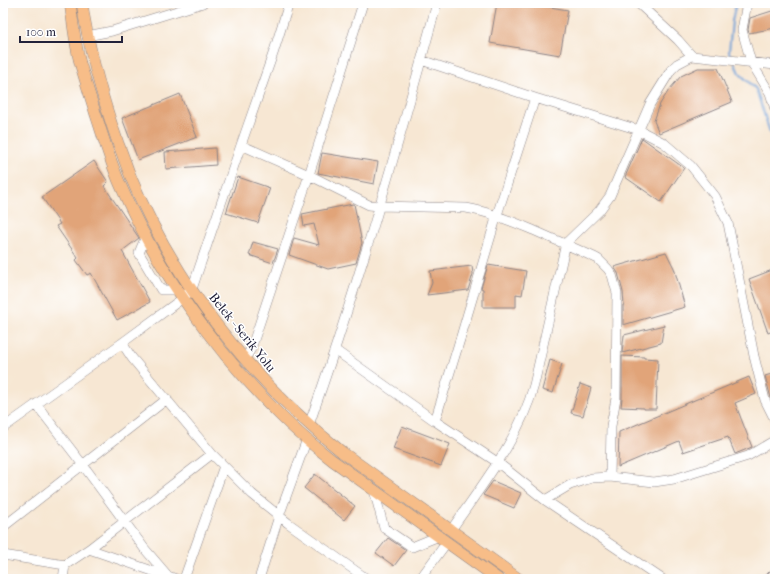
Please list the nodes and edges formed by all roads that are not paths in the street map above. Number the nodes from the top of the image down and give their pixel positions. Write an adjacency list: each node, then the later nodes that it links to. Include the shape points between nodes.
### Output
1 (70, 3): 23 (main road, Belek - Serik Yolu, via 80,61 119,183)
2 (82, 3): 9 (main road, Belek - Serik Yolu)
3 (289, 3): 17 (street)
4 (363, 3): 18 (street)
5 (437, 3): 11 (street)
6 (638, 3): 10 (street)
7 (747, 3): 12 (street, via 742,30)
8 (199, 4): 9 (street, via 112,31)
9 (87, 36): 22 (main road, Belek - Serik Yolu, via 105,104 132,180 158,234)
10 (692, 56): 12 (street); 16 (street, via 671,70 650,104)
11 (421, 60): 14 (street); 19 (street)
12 (751, 62): 13 (street); 15 (street, via 770,93)
13 (775, 65)
14 (535, 98): 16 (street); 20 (street)
15 (775, 109)
16 (639, 130): 21 (street, via 610,196 599,211); 29 (street, via 664,143 691,166 715,196 725,215 754,356 765,400)
17 (241, 144): 18 (street); 22 (street)
18 (309, 175): 19 (street, via 369,205); 26 (street, via 251,348)
19 (379, 206): 20 (street, via 466,208); 25 (street)
20 (497, 215): 21 (street); 30 (street)
21 (566, 243): 36 (street, via 531,396 522,421); 39 (street, via 598,259 608,269 617,293 616,398 611,426)
22 (192, 289): 23 (street); 26 (main road, Belek - Serik Yolu)
23 (180, 294): 24 (street); 33 (main road, Belek - Serik Yolu, via 244,378)
24 (122, 343): 27 (street); 28 (street)
25 (335, 350): 30 (street); 31 (street)
26 (245, 358): 31 (main road, Belek - Serik Yolu, via 257,374)
27 (167, 398): 35 (street); 37 (street)
28 (36, 404): 32 (street); 37 (street)
29 (775, 420)
30 (435, 421): 36 (street)
31 (309, 425): 45 (main road, Belek - Serik Yolu, via 342,452)
32 (3, 428)
33 (307, 439): 40 (main road, Belek - Serik Yolu); 42 (street)
34 (775, 440): 39 (street, via 748,456 668,480 642,482)
35 (212, 454): 38 (street); 43 (street)
36 (497, 462): 41 (street); 45 (street)
37 (83, 465): 43 (street); 44 (street)
38 (224, 466): 42 (street); 52 (street)
39 (610, 477): 41 (street, via 581,480)
40 (374, 490): 46 (main road, Belek - Serik Yolu); 46 (street, via 384,528 412,547)
41 (545, 500): 58 (street)
42 (279, 516): 53 (street); 54 (street)
43 (124, 522): 47 (street); 50 (street)
44 (3, 527)
45 (451, 530): 57 (main road, Belek - Serik Yolu)
46 (443, 539): 55 (street); 56 (main road, Belek - Serik Yolu)
47 (89, 549): 49 (street); 50 (street)
48 (3, 555): 49 (street)
49 (65, 564): 51 (street)
50 (172, 578)
51 (64, 579)
52 (184, 579)
53 (259, 579)
54 (367, 579)
55 (420, 579)
56 (498, 579)
57 (519, 579)
58 (662, 579)

